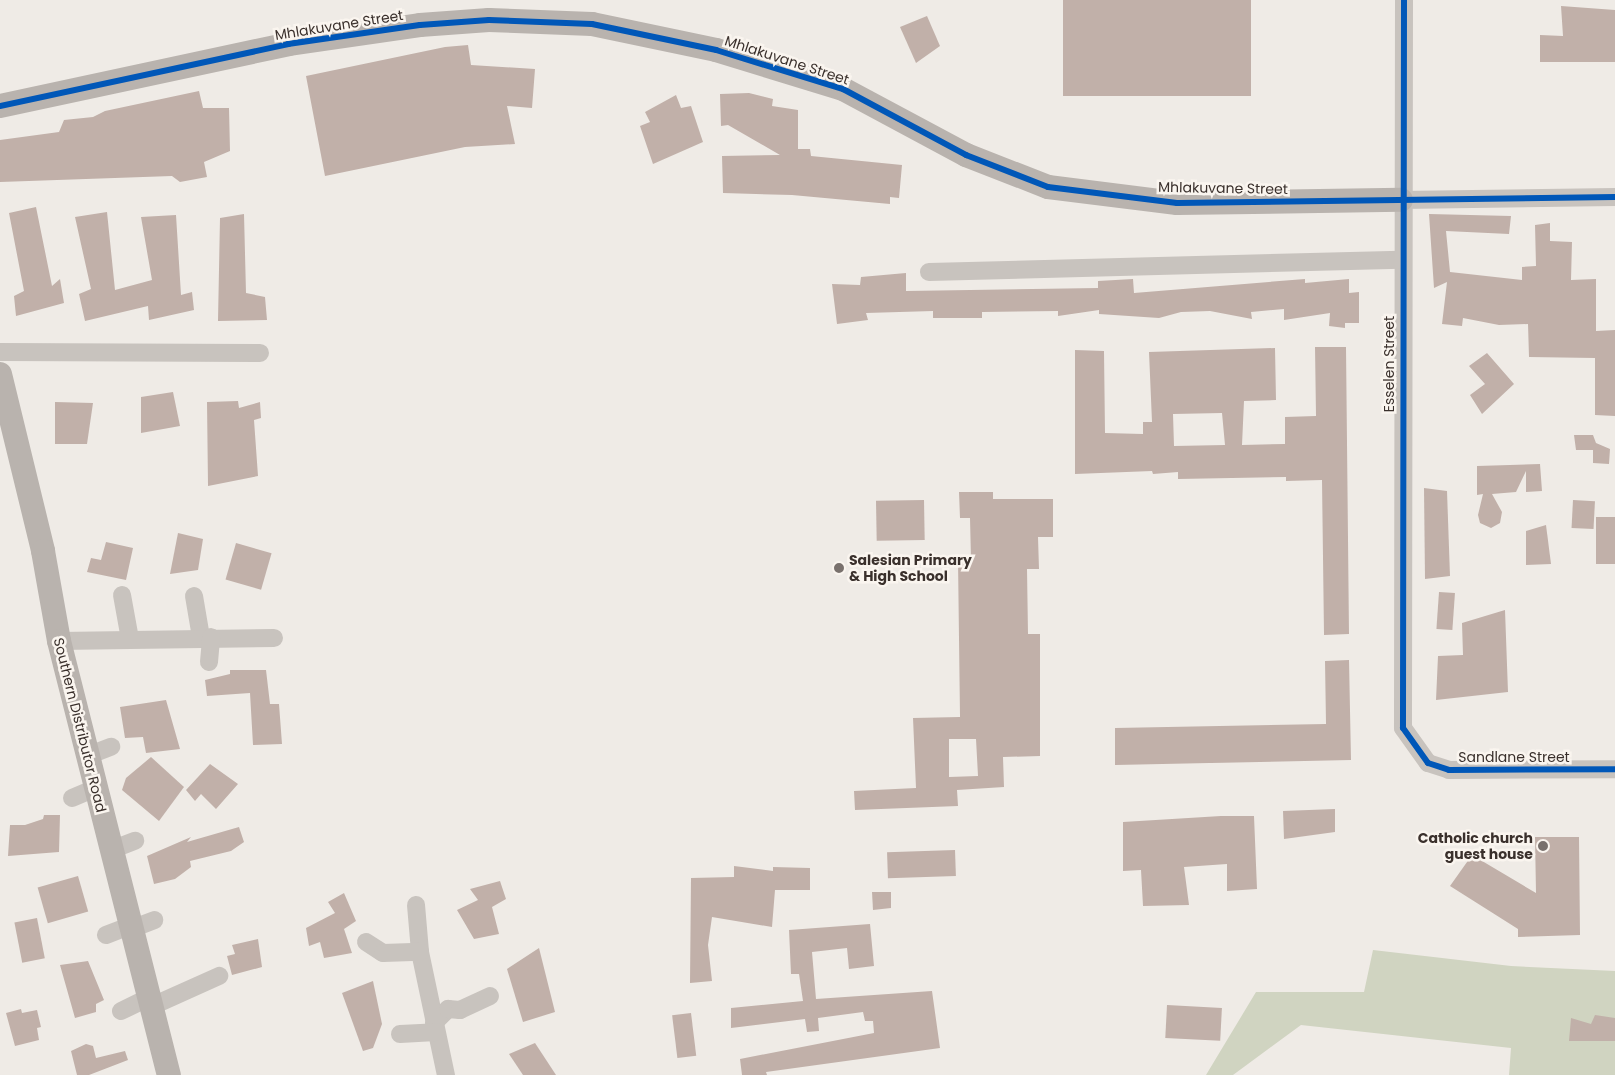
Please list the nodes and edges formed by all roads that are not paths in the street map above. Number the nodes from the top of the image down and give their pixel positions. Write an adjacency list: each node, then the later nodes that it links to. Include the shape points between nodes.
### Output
1 (1404, 0): 4 (street, Esselen Street)
2 (0, 106): 4 (street, Mhlakuvane Street, via 288,44 420,25 489,20 592,24 716,50 842,89 966,155 1048,187 1178,203)
3 (1615, 198): 4 (street, Mhlakuvane Street)
4 (1401, 200): 5 (street, Esselen Street)
5 (1401, 260): 6 (street); 17 (street, Esselen Street)
6 (929, 272)
7 (0, 352): 8 (street)
8 (260, 354)
9 (0, 374): 15 (street, Southern Distributor Road, via 43,551)
10 (122, 595): 14 (street)
11 (194, 596): 12 (street)
12 (206, 637): 13 (street); 14 (street); 16 (street)
13 (274, 638)
14 (130, 639): 15 (street)
15 (59, 641): 19 (street, Southern Distributor Road)
16 (209, 662)
17 (1403, 728): 20 (street, Sandlane Street, via 1428,763 1450,770)
18 (111, 747): 19 (street)
19 (87, 756): 21 (street, Southern Distributor Road)
20 (1615, 769)
21 (95, 788): 22 (street); 24 (street, Southern Distributor Road)
22 (72, 798)
23 (135, 840): 24 (street)
24 (111, 850): 27 (street, Southern Distributor Road)
25 (416, 905): 30 (street)
26 (154, 920): 27 (street)
27 (130, 928): 28 (street); 33 (street, Southern Distributor Road)
28 (106, 935)
29 (366, 942): 30 (street, via 384,953)
30 (420, 952): 35 (street)
31 (219, 976): 33 (street)
32 (490, 996): 35 (street, via 460,1010 448,1010)
33 (149, 1002): 34 (street); 37 (street, Southern Distributor Road)
34 (121, 1011)
35 (435, 1027): 36 (street); 38 (street)
36 (400, 1034)
37 (168, 1075)
38 (446, 1075)

